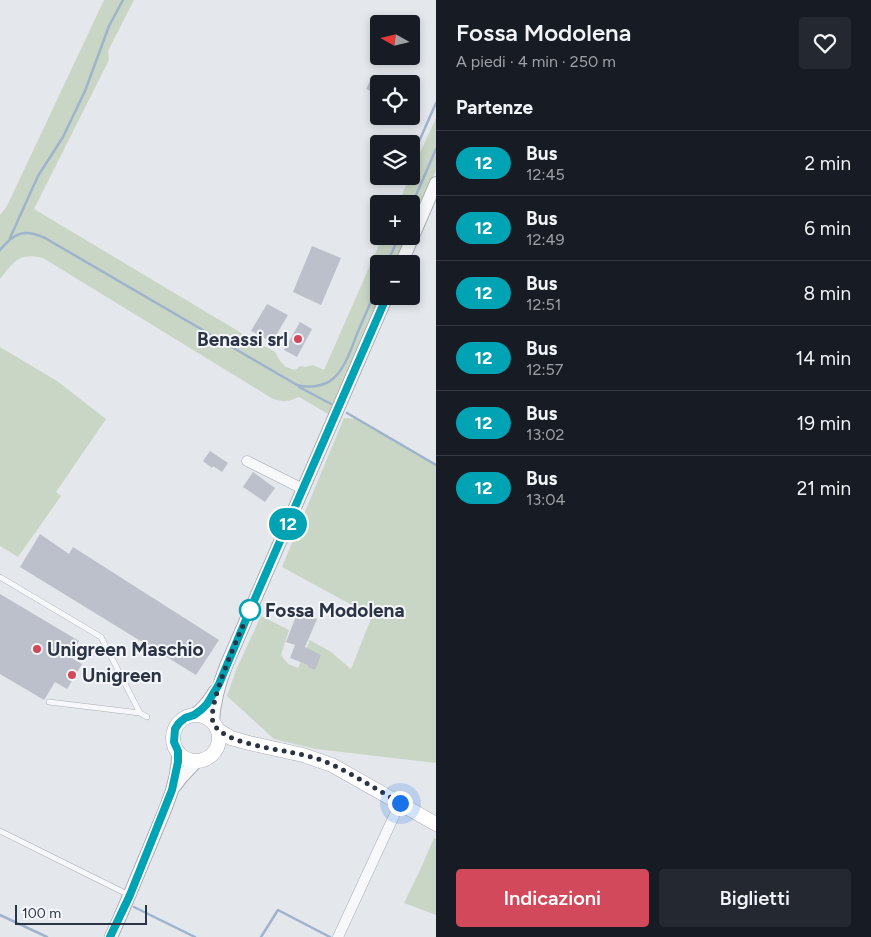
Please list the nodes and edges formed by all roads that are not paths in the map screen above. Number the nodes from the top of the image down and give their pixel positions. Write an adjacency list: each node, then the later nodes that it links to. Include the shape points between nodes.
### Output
1 (436, 183): 2 (street)
2 (405, 255)
3 (383, 305): 5 (street)
4 (247, 461): 5 (street)
5 (303, 489): 7 (street)
6 (0, 577): 9 (lane, via 101,636)
7 (219, 684): 10 (street, via 207,704); 12 (street, via 214,710)
8 (49, 702): 9 (lane)
9 (140, 713): 11 (lane)
10 (194, 715): 12 (main road, via 200,715); 14 (main road, via 185,718 175,729 174,742)
11 (147, 717)
12 (216, 726): 13 (main road, via 231,738); 15 (main road, via 220,735)
13 (249, 743): 15 (main road, via 230,745); 18 (main road, via 303,754 332,764)
14 (178, 751): 16 (main road, via 182,756); 17 (street)
15 (214, 752): 16 (main road, via 205,760)
16 (197, 761): 17 (street)
17 (172, 790): 21 (street)
18 (400, 803): 19 (main road); 23 (street)
19 (436, 824)
20 (0, 831): 21 (lane)
21 (130, 895): 22 (street)
22 (110, 937)
23 (338, 937)

